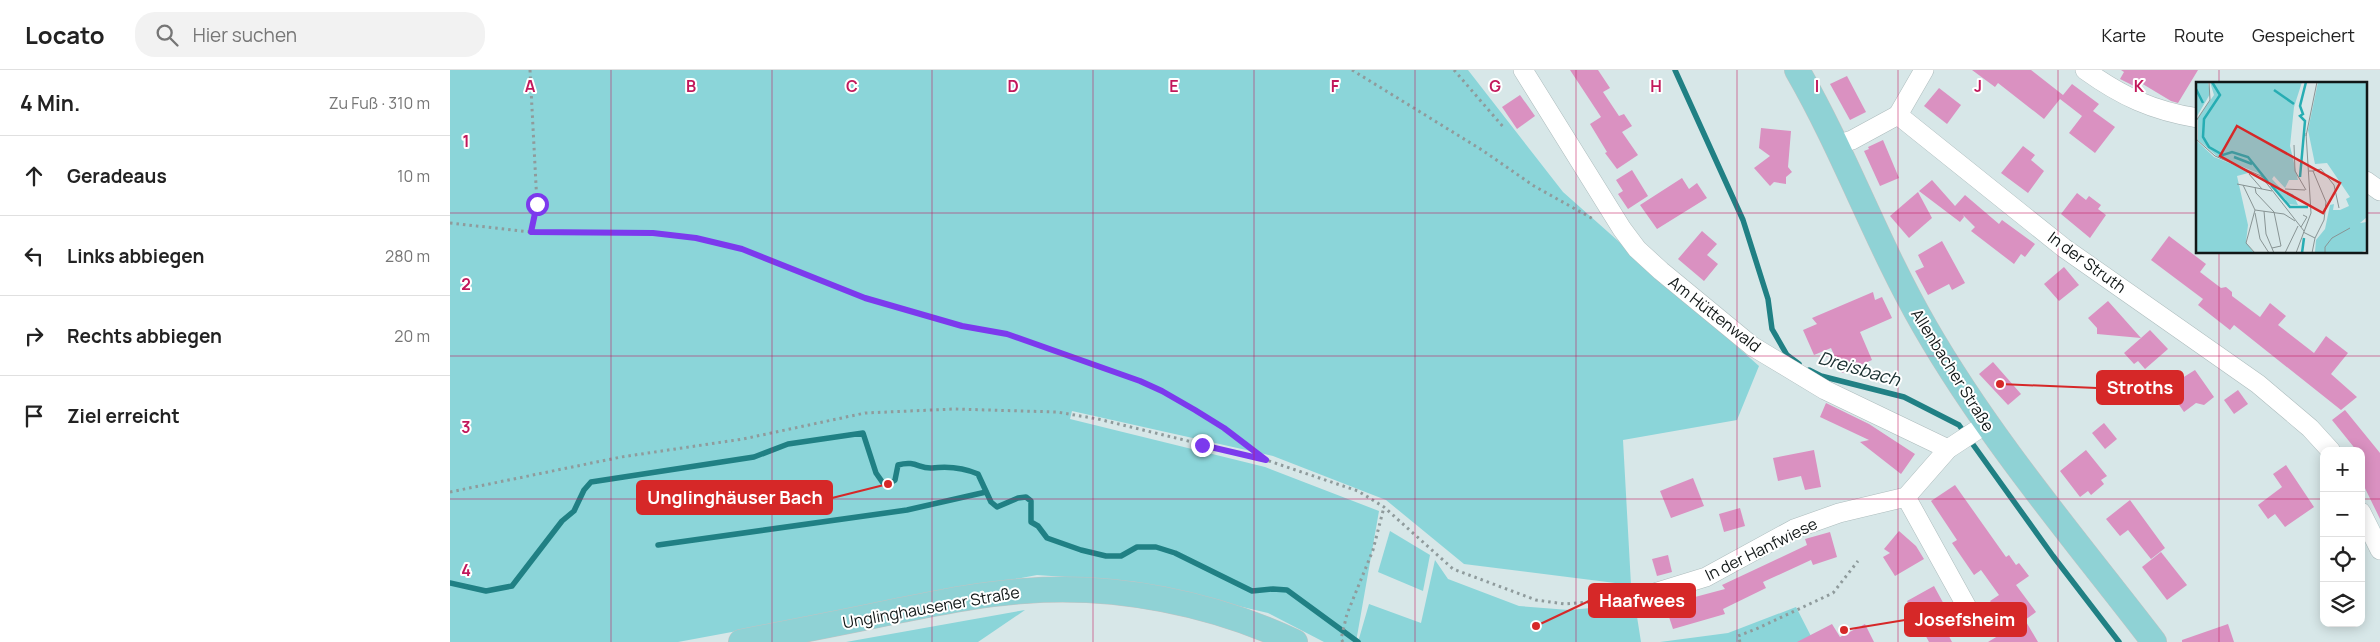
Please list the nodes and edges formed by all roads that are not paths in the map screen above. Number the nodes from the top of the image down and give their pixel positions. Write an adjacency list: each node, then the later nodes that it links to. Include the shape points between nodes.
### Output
1 (1523, 70): 10 (street, Am Hüttenwald, via 1622,228 1637,249 1661,271 1752,346 1825,390)
2 (1797, 70): 7 (main road, Allenbacher Straße)
3 (1924, 70): 5 (street)
4 (2085, 70): 6 (street, via 2139,104)
5 (1898, 115): 7 (street); 11 (street, In der Struth, via 2064,248 2258,384)
6 (2196, 118)
7 (1836, 145): 10 (main road, Allenbacher Straße, via 1882,248 1925,328)
8 (2368, 182): 9 (street)
9 (2380, 191)
10 (1968, 437): 12 (street); 19 (main road, Allenbacher Straße)
11 (2327, 447)
12 (1906, 497): 15 (street, In der Hanfwiese, via 1839,513 1794,529 1706,577); 16 (street)
13 (2365, 520): 14 (street)
14 (2380, 550)
15 (1640, 597)
16 (1973, 618)
17 (741, 642): 18 (main road, Unglinghausener Straße, via 944,602 1023,591 1073,589 1195,606 1240,618)
18 (1296, 642)
19 (2154, 642)

